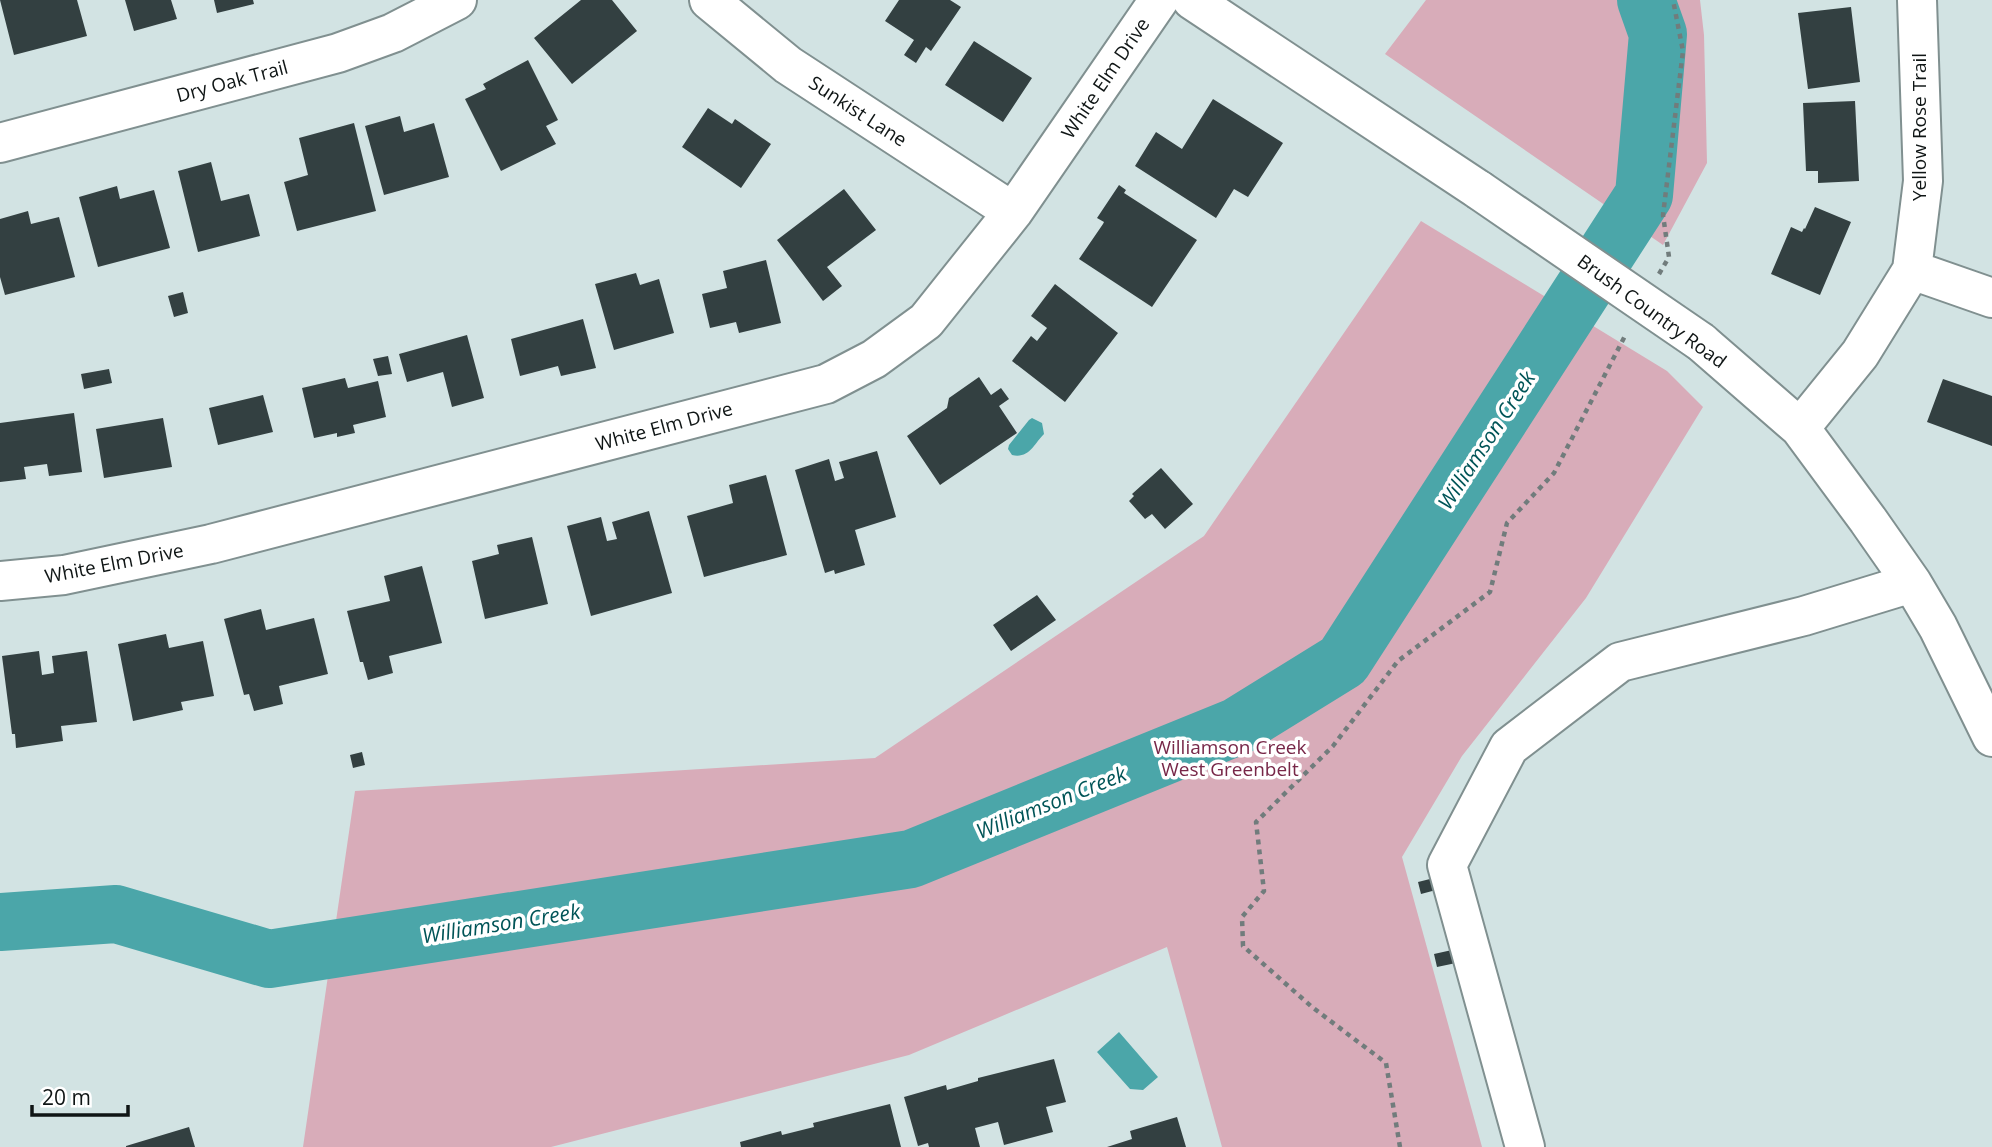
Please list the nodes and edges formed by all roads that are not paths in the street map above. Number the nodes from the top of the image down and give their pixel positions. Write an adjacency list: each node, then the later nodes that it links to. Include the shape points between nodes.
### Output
1 (457, 0): 6 (street, Dry Oak Trail, via 393,33 338,53)
2 (709, 0): 7 (street, Sunkist Lane, via 788,65)
3 (1159, 0): 7 (street, White Elm Drive)
4 (1192, 0): 10 (street, Brush Country Road, bridge, via 1701,342)
5 (1917, 0): 8 (street, Yellow Rose Trail, via 1923,181)
6 (0, 143)
7 (1013, 212): 11 (street, White Elm Drive, via 926,321 874,359 825,384 211,544 64,575)
8 (1912, 270): 9 (street); 10 (street, Yellow Rose Trail, via 1860,354)
9 (1992, 298)
10 (1800, 428): 12 (street, Brush Country Road)
11 (0, 581)
12 (1912, 583): 13 (street, Brush Country Road); 14 (street, via 1804,616 1620,662 1509,747 1447,864)
13 (1992, 737)
14 (1525, 1147)

